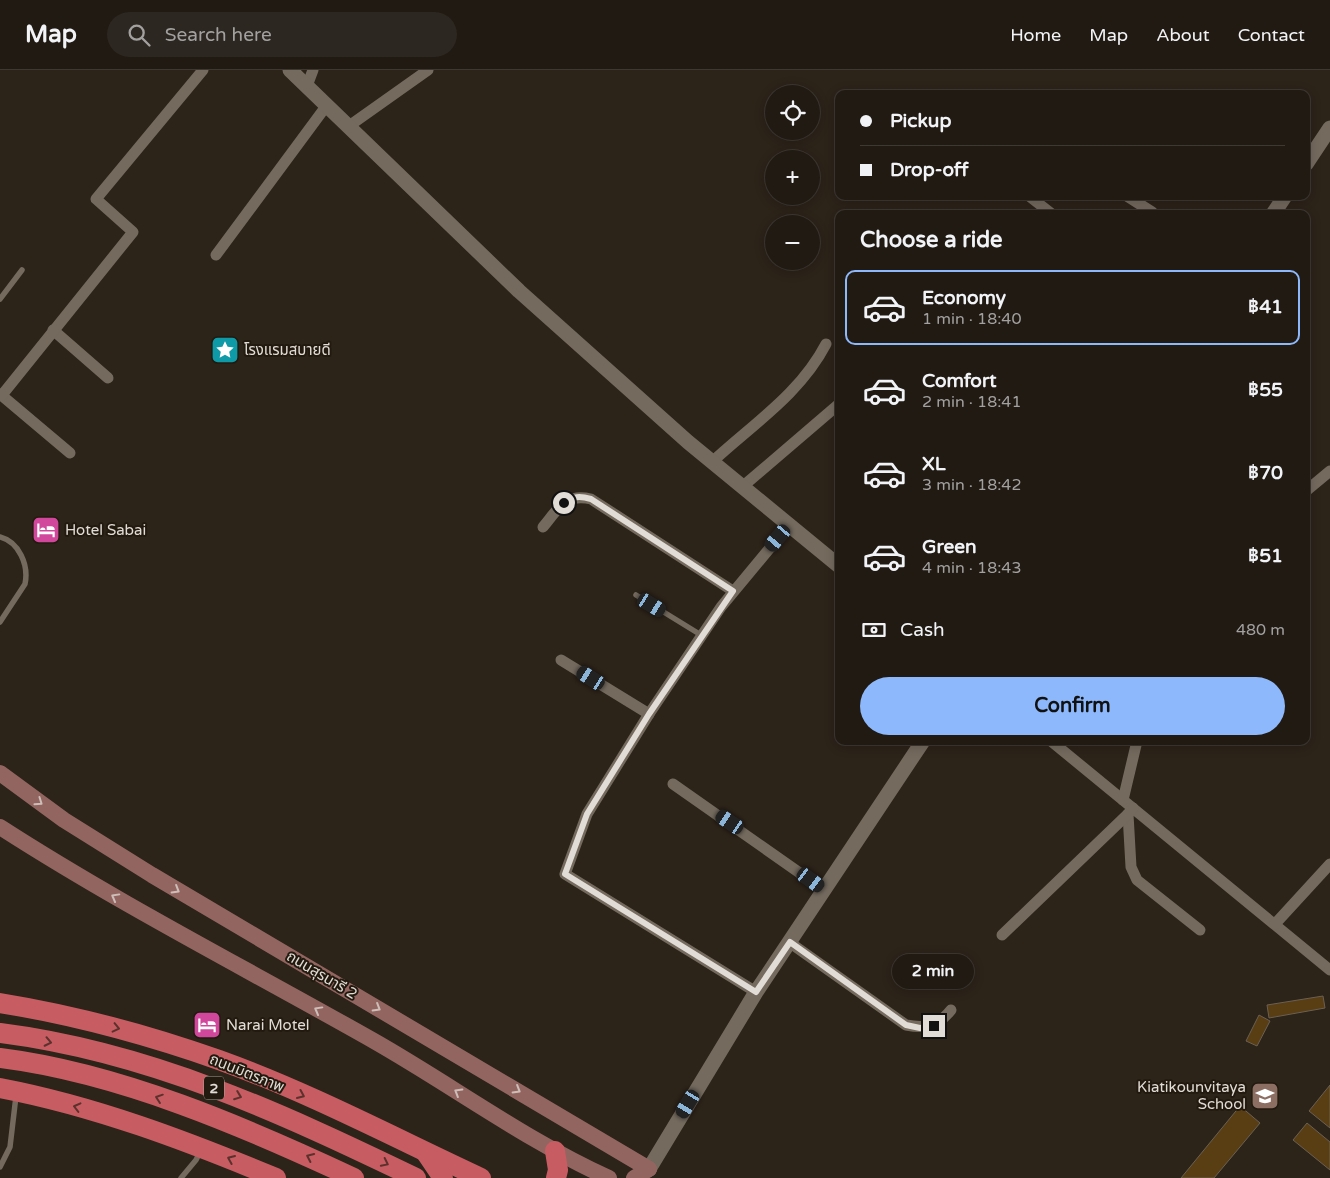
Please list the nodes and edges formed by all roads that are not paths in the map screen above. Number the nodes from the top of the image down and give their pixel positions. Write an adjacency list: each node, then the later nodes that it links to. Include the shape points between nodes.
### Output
1 (203, 70): 17 (street, via 96,199 133,232)
2 (290, 70): 5 (street)
3 (314, 70): 5 (street)
4 (428, 70): 7 (street)
5 (307, 86): 6 (street)
6 (327, 105): 7 (street); 14 (street)
7 (349, 126): 23 (street, via 519,291)
8 (1330, 128): 9 (street)
9 (1310, 158)
10 (1034, 200): 12 (street)
11 (1134, 200): 13 (street)
12 (1047, 210)
13 (1149, 210)
14 (216, 254)
15 (22, 270): 16 (lane)
16 (0, 299)
17 (54, 330): 19 (street); 20 (street)
18 (826, 344): 23 (street, via 809,374 795,390)
19 (108, 378)
20 (1, 394): 22 (street)
21 (835, 407): 25 (street)
22 (70, 453)
23 (712, 462): 25 (street)
24 (1330, 471): 26 (street)
25 (742, 486): 27 (street)
26 (1310, 488)
27 (789, 525): 30 (street); 31 (street)
28 (543, 527): 31 (street, via 570,498 591,499)
29 (0, 537): 33 (lane, via 16,545 26,577 25,584)
30 (835, 563)
31 (733, 591): 34 (street)
32 (636, 596): 34 (lane)
33 (0, 622)
34 (701, 635): 36 (street)
35 (561, 660): 36 (street)
36 (649, 714): 52 (street, via 587,814 565,874)
37 (920, 745): 46 (street)
38 (1056, 745): 42 (street)
39 (1136, 745): 42 (street)
40 (0, 773): 63 (main road, ถนนสุรนารี 2, one-way to 63, via 64,820 152,875)
41 (673, 784): 46 (street)
42 (1123, 800): 43 (street)
43 (1130, 811): 47 (street); 48 (street, via 1131,867 1137,880); 49 (street)
44 (0, 827): 59 (main road, ถนนสุรนารี 2, one-way to 44, via 376,1042 92,884)
45 (1330, 864): 47 (street)
46 (824, 890): 50 (street)
47 (1275, 924): 51 (street)
48 (1200, 930)
49 (1002, 935)
50 (790, 942): 52 (street); 54 (street, via 906,1025 934,1026)
51 (1330, 970)
52 (756, 992): 63 (street)
53 (0, 1003): 60 (highway, ถนนมิตรภาพ / 2, one-way to 60, via 122,1029 220,1061 298,1093)
54 (951, 1010)
55 (0, 1033): 67 (highway, ถนนมิตรภาพ / 2, one-way to 67, via 116,1057 188,1078 265,1107)
56 (0, 1058): 66 (highway, 2, one-way to 56, via 244,1128 171,1102 111,1082)
57 (8, 1090): 58 (highway, one-way to 57, via 101,1113); 62 (lane, via 10,1147)
58 (202, 1147): 64 (lane); 65 (highway, one-way to 58)
59 (555, 1151): 61 (main road, ถนนสุรนารี 2); 70 (highway)
60 (426, 1153): 68 (highway); 69 (highway, ถนนมิตรภาพ / 2)
61 (575, 1163): 71 (main road); 72 (main road, ถนนสุรนารี 2)
62 (0, 1167)
63 (652, 1175): 73 (main road)
64 (181, 1178)
65 (276, 1178)
66 (354, 1178)
67 (416, 1178)
68 (443, 1178)
69 (481, 1178)
70 (556, 1178)
71 (584, 1178)
72 (609, 1178)
73 (634, 1178)

